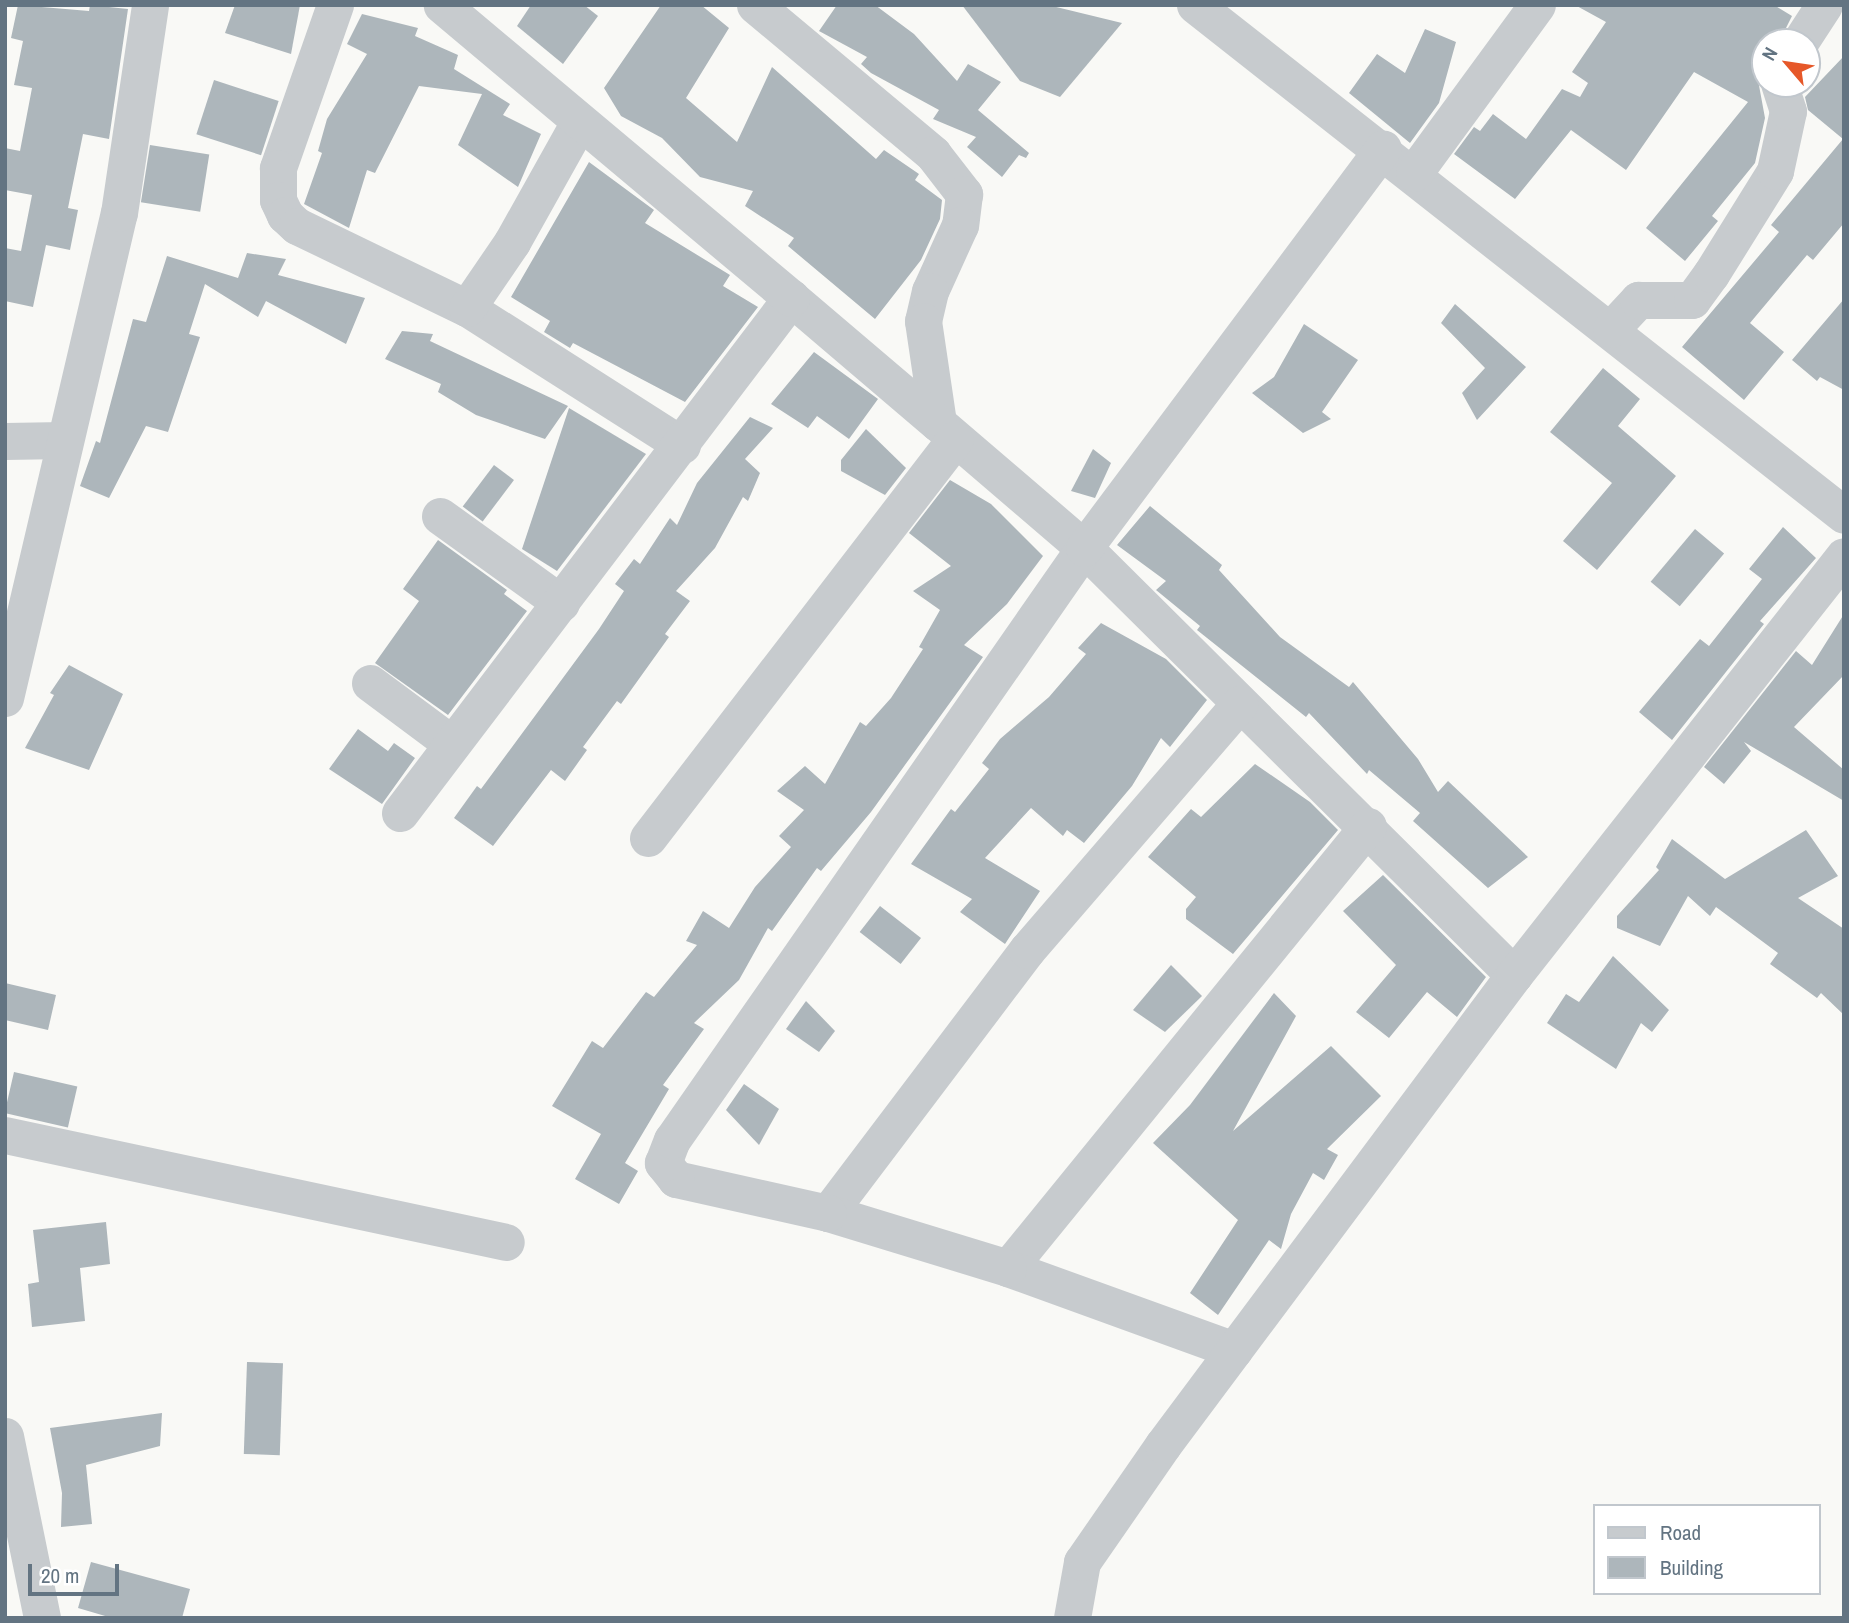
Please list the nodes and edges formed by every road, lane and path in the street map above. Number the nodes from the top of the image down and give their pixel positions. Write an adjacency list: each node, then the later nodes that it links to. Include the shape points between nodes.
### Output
1 (150, 5): 17 (street, via 119,213)
2 (335, 5): 14 (street, via 278,168 278,200 297,226)
3 (442, 5): 10 (street)
4 (754, 5): 16 (street, via 933,154 964,194 960,225 930,291 923,321)
5 (1195, 5): 11 (street)
6 (1537, 5): 12 (street)
7 (1824, 5): 8 (street)
8 (1809, 28)
9 (1784, 98): 15 (street, via 1788,110 1775,171 1692,300 1638,300)
10 (579, 122): 13 (street); 14 (street, via 512,242)
11 (1383, 149): 12 (street); 22 (street)
12 (1414, 173): 15 (street)
13 (791, 298): 16 (street); 19 (street)
14 (467, 308): 19 (street)
15 (1611, 329): 20 (street)
16 (947, 431): 22 (street); 31 (street)
17 (64, 440): 18 (street); 26 (street)
18 (5, 441)
19 (682, 444): 24 (street)
20 (1844, 515)
21 (440, 516): 24 (street)
22 (1084, 548): 27 (street); 34 (street, via 672,1140 663,1163 676,1179)
23 (1844, 556): 32 (street)
24 (561, 603): 28 (street)
25 (370, 683): 28 (street)
26 (5, 698)
27 (1239, 704): 30 (street); 34 (street, via 1027,950)
28 (452, 744): 29 (street)
29 (400, 813)
30 (1368, 826): 32 (street); 36 (street)
31 (648, 838)
32 (1514, 975): 37 (street)
33 (5, 1135): 35 (street)
34 (828, 1213): 36 (street)
35 (506, 1242)
36 (1008, 1268): 37 (street)
37 (1234, 1350): 40 (street, via 1082,1562)
38 (5, 1436): 39 (street)
39 (42, 1618)
40 (1072, 1618)

